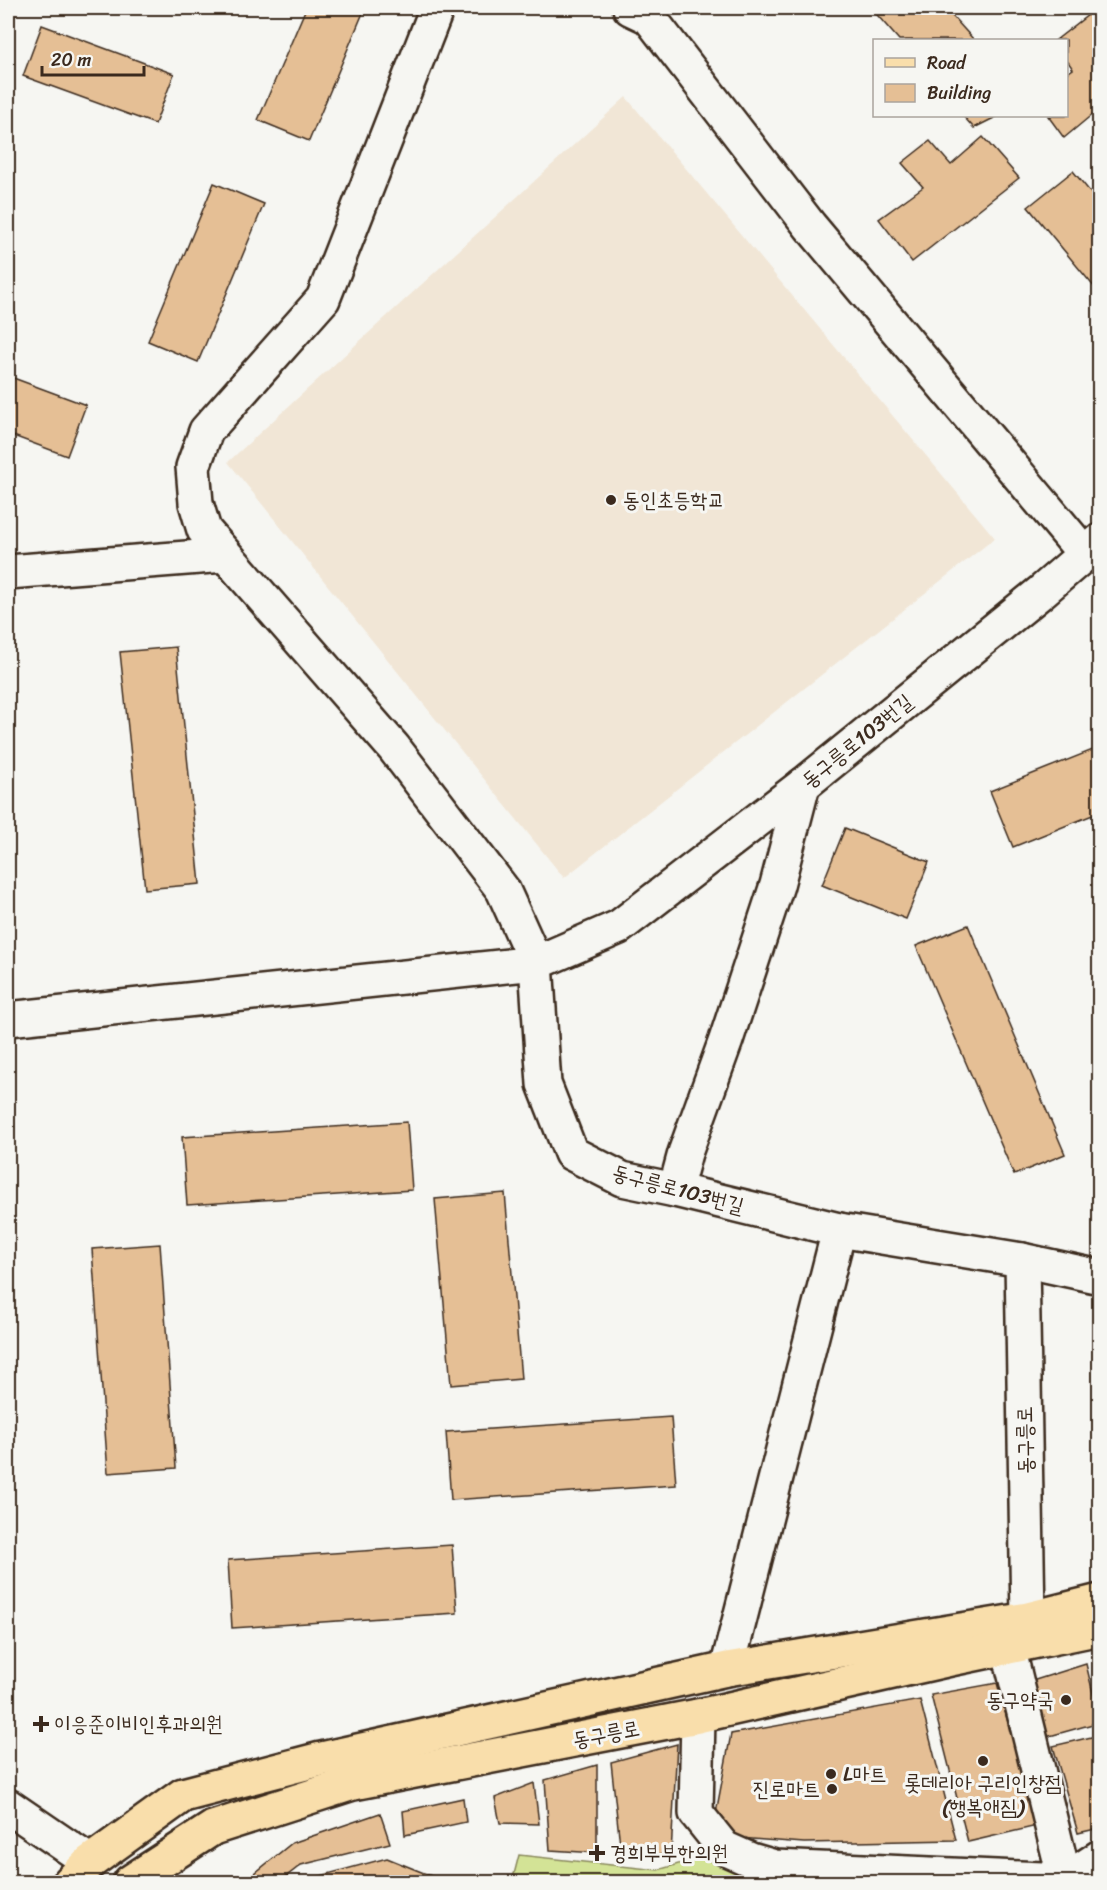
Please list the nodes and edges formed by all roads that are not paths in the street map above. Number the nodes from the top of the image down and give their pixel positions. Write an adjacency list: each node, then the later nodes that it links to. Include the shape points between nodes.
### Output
1 (437, 8): 4 (street, via 323,299 206,431 193,467 196,503 204,530)
2 (630, 8): 3 (street, via 649,17 810,226)
3 (1092, 547): 6 (street, 동구릉로103번길)
4 (225, 555): 5 (street); 7 (street, via 394,748 503,890)
5 (8, 572)
6 (803, 785): 7 (street, 동구릉로103번길, via 619,927); 9 (street, via 777,885)
7 (536, 963): 8 (street); 9 (street, 동구릉로103번길, via 544,1084 571,1153 622,1179)
8 (8, 1019)
9 (675, 1190): 10 (street, 동구릉로103번길)
10 (839, 1230): 11 (street, 동구릉로103번길); 17 (street)
11 (1022, 1260): 12 (street, 동구릉로103번길); 14 (street, 동구릉로)
12 (1100, 1277)
13 (1100, 1601): 14 (main road, 동구릉로)
14 (1028, 1619): 17 (main road, 동구릉로)
15 (1100, 1628): 16 (main road, 동구릉로)
16 (1008, 1647): 18 (main road, 동구릉로); 23 (street)
17 (727, 1669): 21 (main road, 동구릉로, via 183,1795)
18 (698, 1716): 22 (street, via 696,1813 724,1848); 24 (main road, 동구릉로, via 353,1783 213,1828)
19 (8, 1806): 21 (street)
20 (1100, 1857): 23 (street)
21 (80, 1872)
22 (780, 1875): 23 (street)
23 (1065, 1880)
24 (130, 1882)

